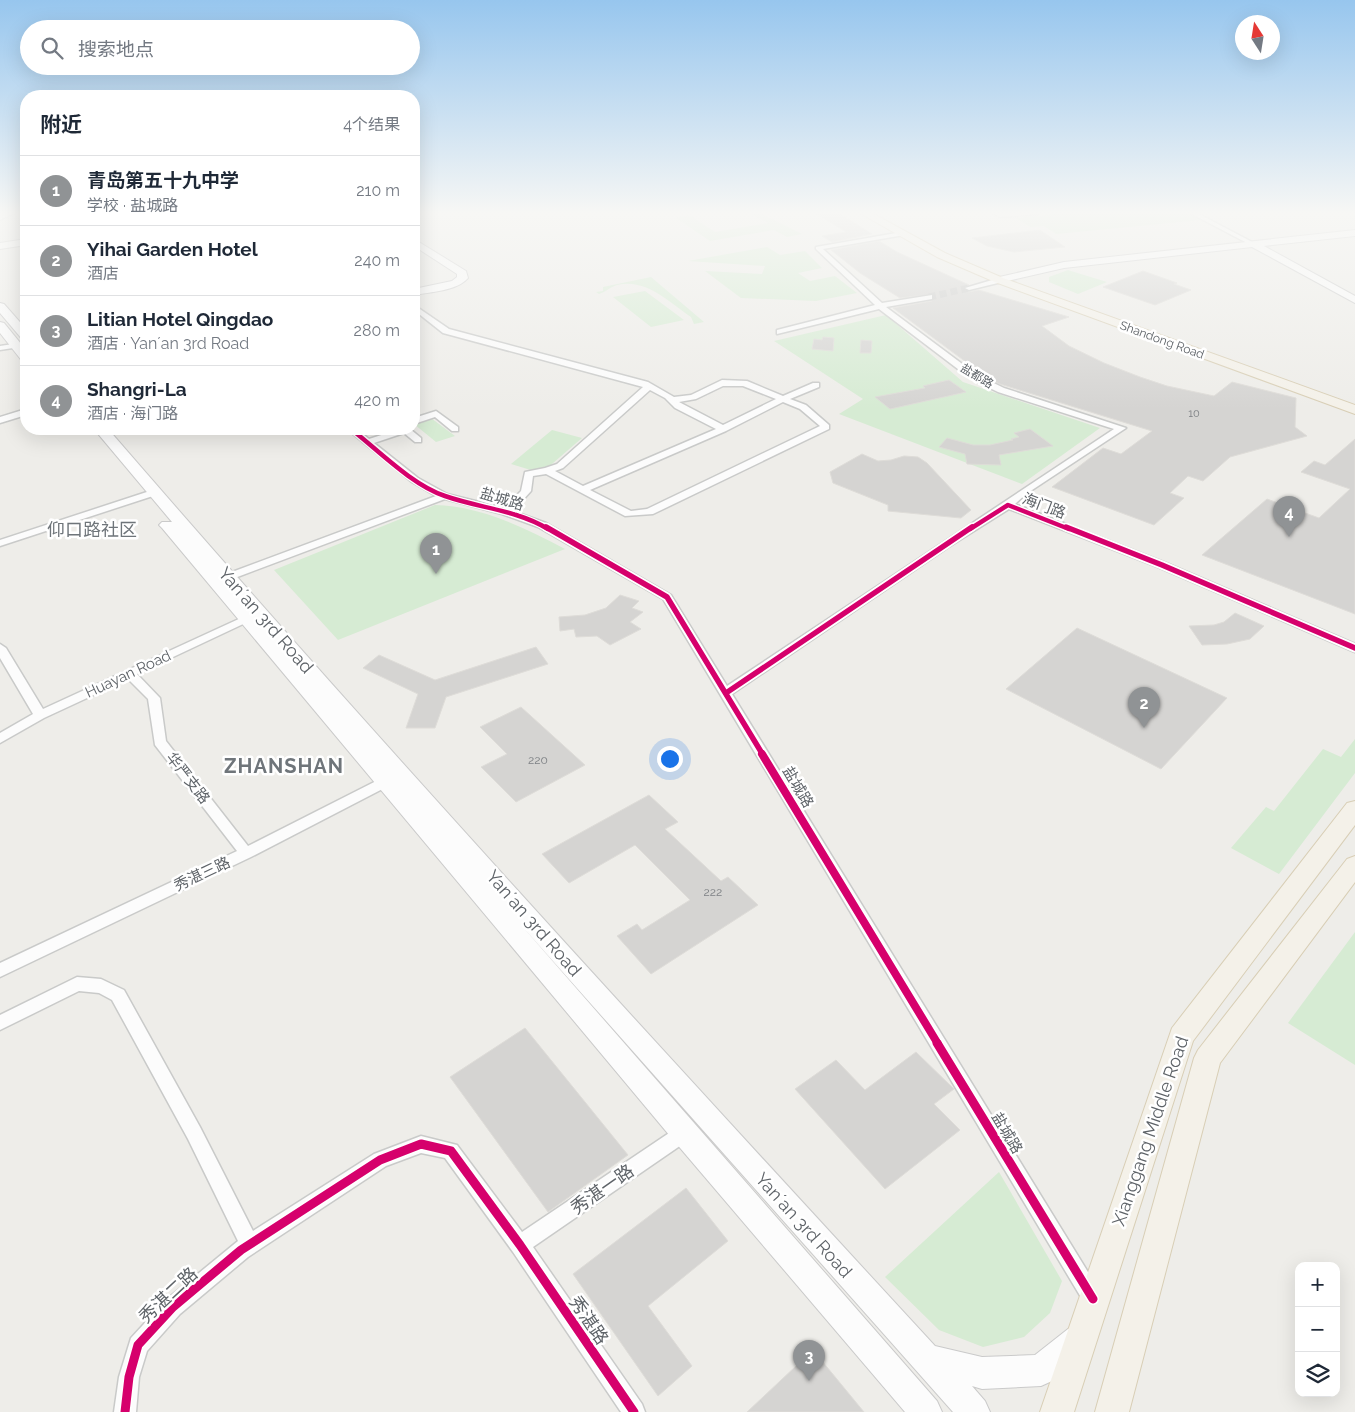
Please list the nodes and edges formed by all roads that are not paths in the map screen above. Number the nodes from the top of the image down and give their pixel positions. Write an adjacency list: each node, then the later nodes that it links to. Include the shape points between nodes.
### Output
1 (463, 278): 6 (main road, via 456,283)
2 (850, 278): 10 (street, 盐都路)
3 (1004, 278): 5 (street); 22 (main road, Shandong Road); 23 (main road, Shandong Road)
4 (1315, 278): 8 (main road)
5 (969, 288)
6 (420, 291)
7 (929, 297): 10 (street)
8 (1355, 300)
9 (0, 306): 13 (main road)
10 (880, 306): 14 (street); 40 (street, 盐都路, via 974,377 1001,390 1121,428)
11 (420, 312): 19 (street, via 446,331)
12 (0, 325): 15 (main road)
13 (20, 329)
14 (780, 332)
15 (20, 343)
16 (20, 345): 17 (street)
17 (0, 348)
18 (816, 385): 20 (street)
19 (649, 386): 21 (street); 36 (street, via 560,466)
20 (782, 399): 21 (street, via 744,383 722,383 693,397); 28 (street); 37 (street, via 803,407 826,426 649,512 629,514)
21 (672, 400): 28 (street)
22 (1355, 402)
23 (1355, 410)
24 (20, 414): 26 (street)
25 (420, 418): 27 (street, via 436,414)
26 (0, 420)
27 (455, 429)
28 (723, 429): 37 (street)
29 (91, 435): 38 (main road, Yan´an 3rd Road)
30 (105, 435): 38 (main road, Yan´an 3rd Road)
31 (358, 435): 35 (street, 盐城路)
32 (389, 435): 35 (street)
33 (412, 435): 34 (street)
34 (418, 440)
35 (367, 442): 39 (street, 盐城路, via 415,480)
36 (547, 471): 37 (street); 41 (street, via 528,474 528,490)
37 (582, 490)
38 (149, 494): 42 (street); 43 (main road, Yan´an 3rd Road); 44 (main road, Yan´an 3rd Road)
39 (444, 496): 41 (street, 盐城路); 43 (street)
40 (1008, 505): 46 (street, 海门路, via 1162,565); 48 (street, 海门路)
41 (506, 512): 48 (street, 盐城路, via 542,525 667,597)
42 (0, 544)
43 (228, 577): 44 (main road, Yan´an 3rd Road)
44 (251, 616): 47 (street, Huayan Road); 51 (main road, Yan´an 3rd Road)
45 (0, 648): 49 (street)
46 (1355, 648)
47 (129, 673): 49 (street, Huayan Road); 53 (street, 华严支路, via 154,698 160,742)
48 (726, 693): 60 (street, 盐城路)
49 (40, 715): 50 (street, Huayan Road)
50 (0, 738)
51 (393, 778): 53 (street, 秀湛三路); 57 (main road, Yan´an 3rd Road); 62 (main road, Yan´an 3rd Road, via 615,1015)
52 (1355, 809): 60 (main road, Xianggang Middle Road, via 1181,1036)
53 (246, 853): 55 (street, 秀湛三路)
54 (1355, 865): 68 (main road, Xianggang Middle Road, via 1208,1058)
55 (0, 970)
56 (1, 1019): 58 (street, via 77,984 101,986 118,995)
57 (684, 1133): 59 (street, 秀湛一路); 65 (main road, Yan´an 3rd Road)
58 (250, 1245): 59 (street, 秀湛二路, via 380,1160 421,1144 451,1151); 63 (street, 秀湛二路, via 173,1307 138,1345 129,1377)
59 (520, 1245): 64 (street, 秀湛路)
60 (1093, 1300): 61 (main road, Xianggang Middle Road)
61 (1081, 1338): 62 (main road, via 1041,1370 982,1373); 67 (main road, Xianggang Middle Road)
62 (925, 1359): 66 (main road, Yan´an 3rd Road)
63 (125, 1412)
64 (634, 1412)
65 (926, 1412)
66 (974, 1412)
67 (1057, 1412)
68 (1112, 1412)

